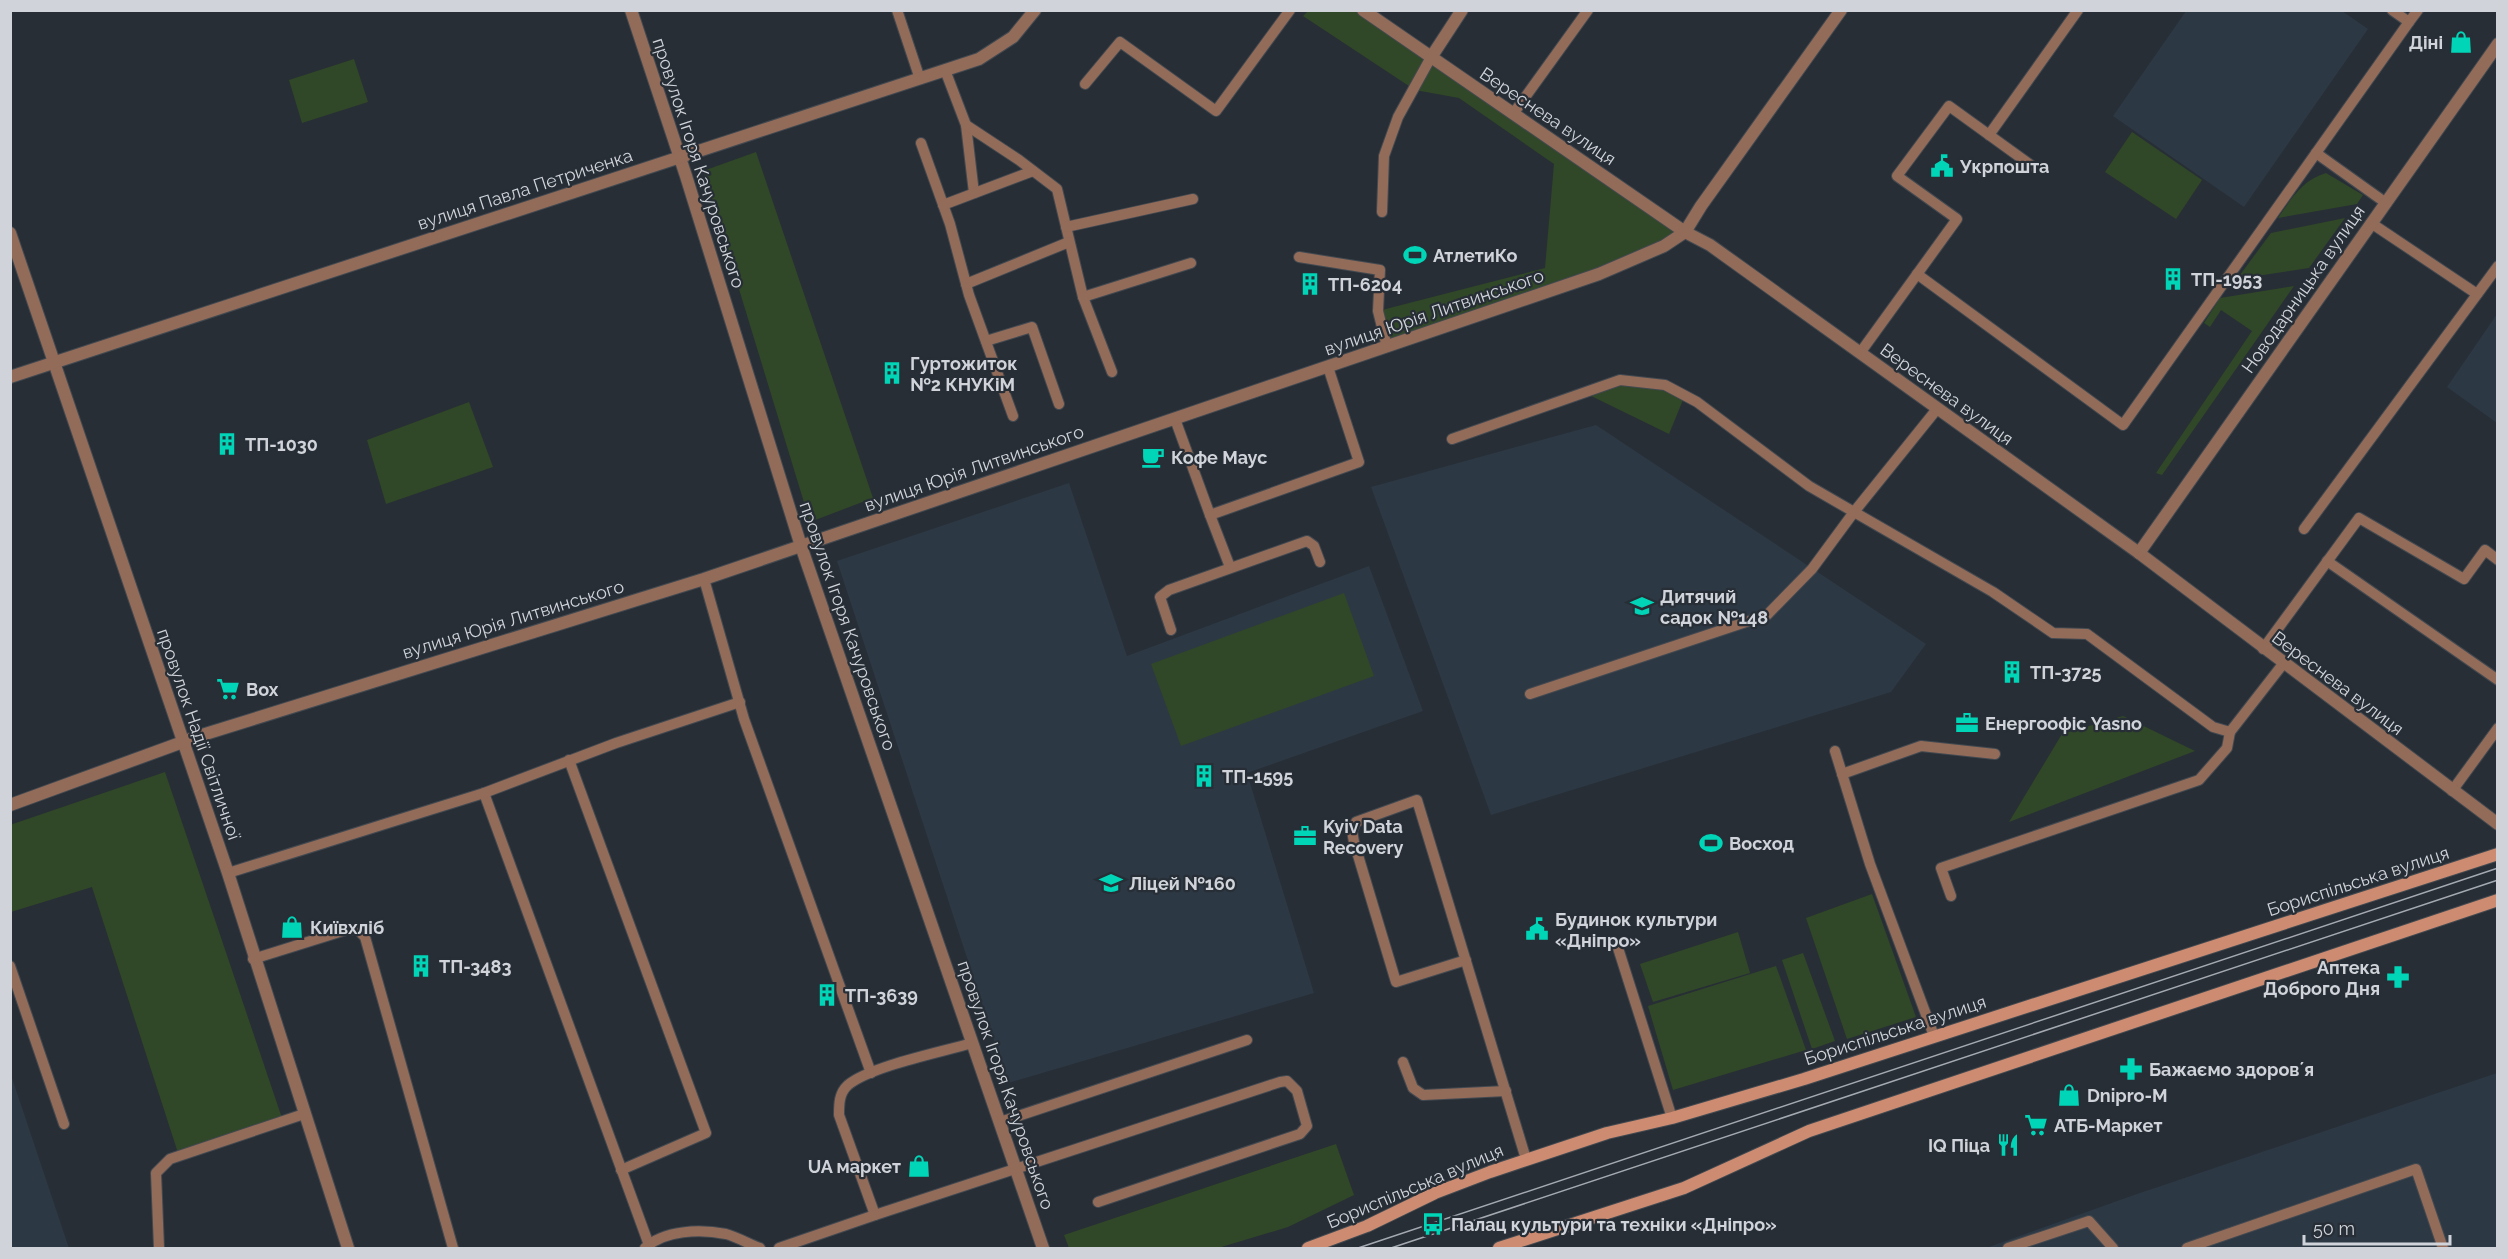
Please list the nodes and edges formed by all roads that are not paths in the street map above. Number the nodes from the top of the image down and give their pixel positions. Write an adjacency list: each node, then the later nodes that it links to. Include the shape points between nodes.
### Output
1 (631, 10): 23 (street, провулок Ігоря Качуровського)
2 (897, 10): 16 (lane)
3 (1035, 10): 15 (street, вулиця Павла Петриченка, via 1004,42 980,59)
4 (1290, 10): 17 (lane, via 1216,111 1120,42)
5 (1363, 10): 14 (street, Вереснева вулиця)
6 (1462, 10): 14 (street)
7 (1588, 10): 18 (lane)
8 (1841, 10): 33 (street, вулиця Юрія Литвинського)
9 (2078, 10): 20 (lane)
10 (2392, 10): 12 (lane)
11 (2418, 10): 12 (lane)
12 (2409, 22): 22 (lane)
13 (2498, 44): 28 (street, Новодарницька вулиця)
14 (1430, 59): 18 (street, Вереснева вулиця); 30 (lane, via 1398,117 1384,156)
15 (945, 70): 16 (street, вулиця Павла Петриченка); 19 (lane)
16 (920, 79): 23 (street, вулиця Павла Петриченка)
17 (1085, 84)
18 (1513, 114): 33 (street, Вереснева вулиця)
19 (966, 125): 25 (lane); 26 (lane)
20 (1989, 135): 24 (lane); 39 (lane, via 1949,106 1897,176 1957,219)
21 (921, 143): 29 (lane)
22 (2316, 153): 28 (lane); 39 (lane, via 2123,424)
23 (680, 158): 46 (street, вулиця Павла Петриченка); 58 (street, провулок Ігоря Качуровського)
24 (2032, 166)
25 (1033, 171): 26 (lane); 32 (lane, via 1057,189)
26 (974, 194): 29 (lane)
27 (1193, 200): 32 (lane)
28 (2386, 203): 31 (street, Новодарницька вулиця)
29 (943, 205): 40 (lane)
30 (1382, 212)
31 (2372, 223): 41 (lane); 59 (street, Новодарницька вулиця)
32 (1066, 227): 35 (lane)
33 (1685, 232): 44 (street, вулиця Юрія Литвинського, via 1664,246 1599,274); 45 (street, Вереснева вулиця, via 1710,245)
34 (10, 233): 46 (street, провулок Надії Світличної)
35 (1069, 242): 40 (lane); 42 (lane)
36 (1299, 257): 44 (lane, via 1380,270 1378,311)
37 (1191, 263): 42 (lane)
38 (2498, 266): 41 (lane)
39 (1917, 274): 45 (lane)
40 (966, 284): 43 (lane)
41 (2477, 294): 57 (lane)
42 (1083, 297): 48 (lane)
43 (986, 341): 50 (lane, via 1032,327); 52 (lane)
44 (1387, 346): 47 (street, вулиця Юрія Литвинського)
45 (1860, 353): 51 (street, Вереснева вулиця)
46 (55, 362): 49 (street, вулиця Павла Петриченка); 73 (street, провулок Надії Світличної)
47 (1328, 367): 53 (street, вулиця Юрія Литвинського); 56 (lane, via 1359,462)
48 (1112, 372)
49 (10, 376)
50 (1059, 404)
51 (1937, 409): 55 (lane); 59 (street, Вереснева вулиця)
52 (1013, 416)
53 (1175, 419): 56 (lane); 58 (street, вулиця Юрія Литвинського)
54 (1452, 439): 55 (lane, via 1620,380 1665,385 1697,402 1809,486)
55 (1854, 512): 69 (lane, via 1812,569 1767,615); 72 (lane, via 1993,592 2053,633 2087,634 2213,727)
56 (1210, 515): 63 (lane)
57 (2304, 529)
58 (801, 546): 64 (street, вулиця Юрія Литвинського); 92 (street, провулок Ігоря Качуровського)
59 (2139, 553): 66 (street, Вереснева вулиця)
60 (2498, 560): 62 (lane, via 2485,550 2464,579 2358,518)
61 (1320, 561): 63 (lane, via 1314,546 1307,541)
62 (2327, 561): 66 (lane); 68 (lane)
63 (1230, 567): 65 (lane, via 1164,593 1161,604)
64 (704, 579): 70 (lane); 73 (street, вулиця Юрія Литвинського)
65 (1171, 630)
66 (2263, 649): 67 (street, Вереснева вулиця)
67 (2283, 664): 72 (lane); 78 (street, Вереснева вулиця)
68 (2498, 680)
69 (1530, 694)
70 (740, 702): 76 (lane); 94 (lane)
71 (2498, 729): 78 (lane)
72 (2230, 732): 84 (lane, via 2227,748 2199,780 1941,868)
73 (183, 742): 80 (street, вулиця Юрія Литвинського); 83 (street, провулок Надії Світличної)
74 (1835, 751): 77 (lane)
75 (1995, 754): 77 (lane, via 1921,746)
76 (569, 760): 79 (lane); 102 (lane, via 706,1133)
77 (1842, 774): 90 (lane, via 1870,864)
78 (2452, 790): 81 (street, Вереснева вулиця)
79 (484, 793): 83 (lane); 102 (lane)
80 (10, 805)
81 (2498, 824)
82 (2498, 854): 90 (main road, Бориспільська вулиця)
83 (228, 873): 87 (street, провулок Надії Світличної)
84 (1951, 896)
85 (2498, 900): 113 (main road, via 1809,1131 1684,1188)
86 (1618, 948): 97 (lane)
87 (253, 959): 96 (street, провулок Надії Світличної); 108 (lane, via 349,929 358,930 365,937)
88 (1466, 960): 88 (lane, via 1417,800 1356,822 1352,831 1354,842 1396,982); 95 (lane)
89 (10, 966): 99 (lane)
90 (1934, 1036): 97 (main road, Бориспільська вулиця)
91 (1248, 1040): 98 (lane)
92 (972, 1043): 94 (lane); 98 (street, провулок Ігоря Качуровського)
93 (1403, 1062): 95 (lane, via 1413,1088 1423,1095)
94 (871, 1073): 104 (lane, via 847,1086 839,1101 839,1115)
95 (1506, 1091): 100 (lane)
96 (304, 1114): 106 (lane, via 170,1159 156,1173); 107 (street, провулок Надії Світличної)
97 (1672, 1118): 100 (main road, Бориспільська вулиця, via 1607,1133)
98 (1000, 1122): 101 (street, провулок Ігоря Качуровського)
99 (64, 1124)
100 (1526, 1159): 112 (main road, Бориспільська вулиця)
101 (1015, 1167): 103 (lane, via 1280,1082 1287,1081 1297,1091 1307,1126 1300,1134); 104 (lane); 111 (street, провулок Ігоря Качуровського)
102 (621, 1170): 105 (lane)
103 (1098, 1203)
104 (875, 1215): 110 (lane)
105 (647, 1247): 109 (lane, via 667,1235 699,1232 726,1234)
106 (159, 1248)
107 (348, 1248)
108 (453, 1248)
109 (760, 1248)
110 (779, 1248)
111 (1043, 1248)
112 (1308, 1248)
113 (1499, 1248)
114 (2008, 1248): 115 (lane, via 2089,1221)
115 (2113, 1248)
116 (2187, 1248): 117 (lane, via 2416,1169)
117 (2442, 1248)

